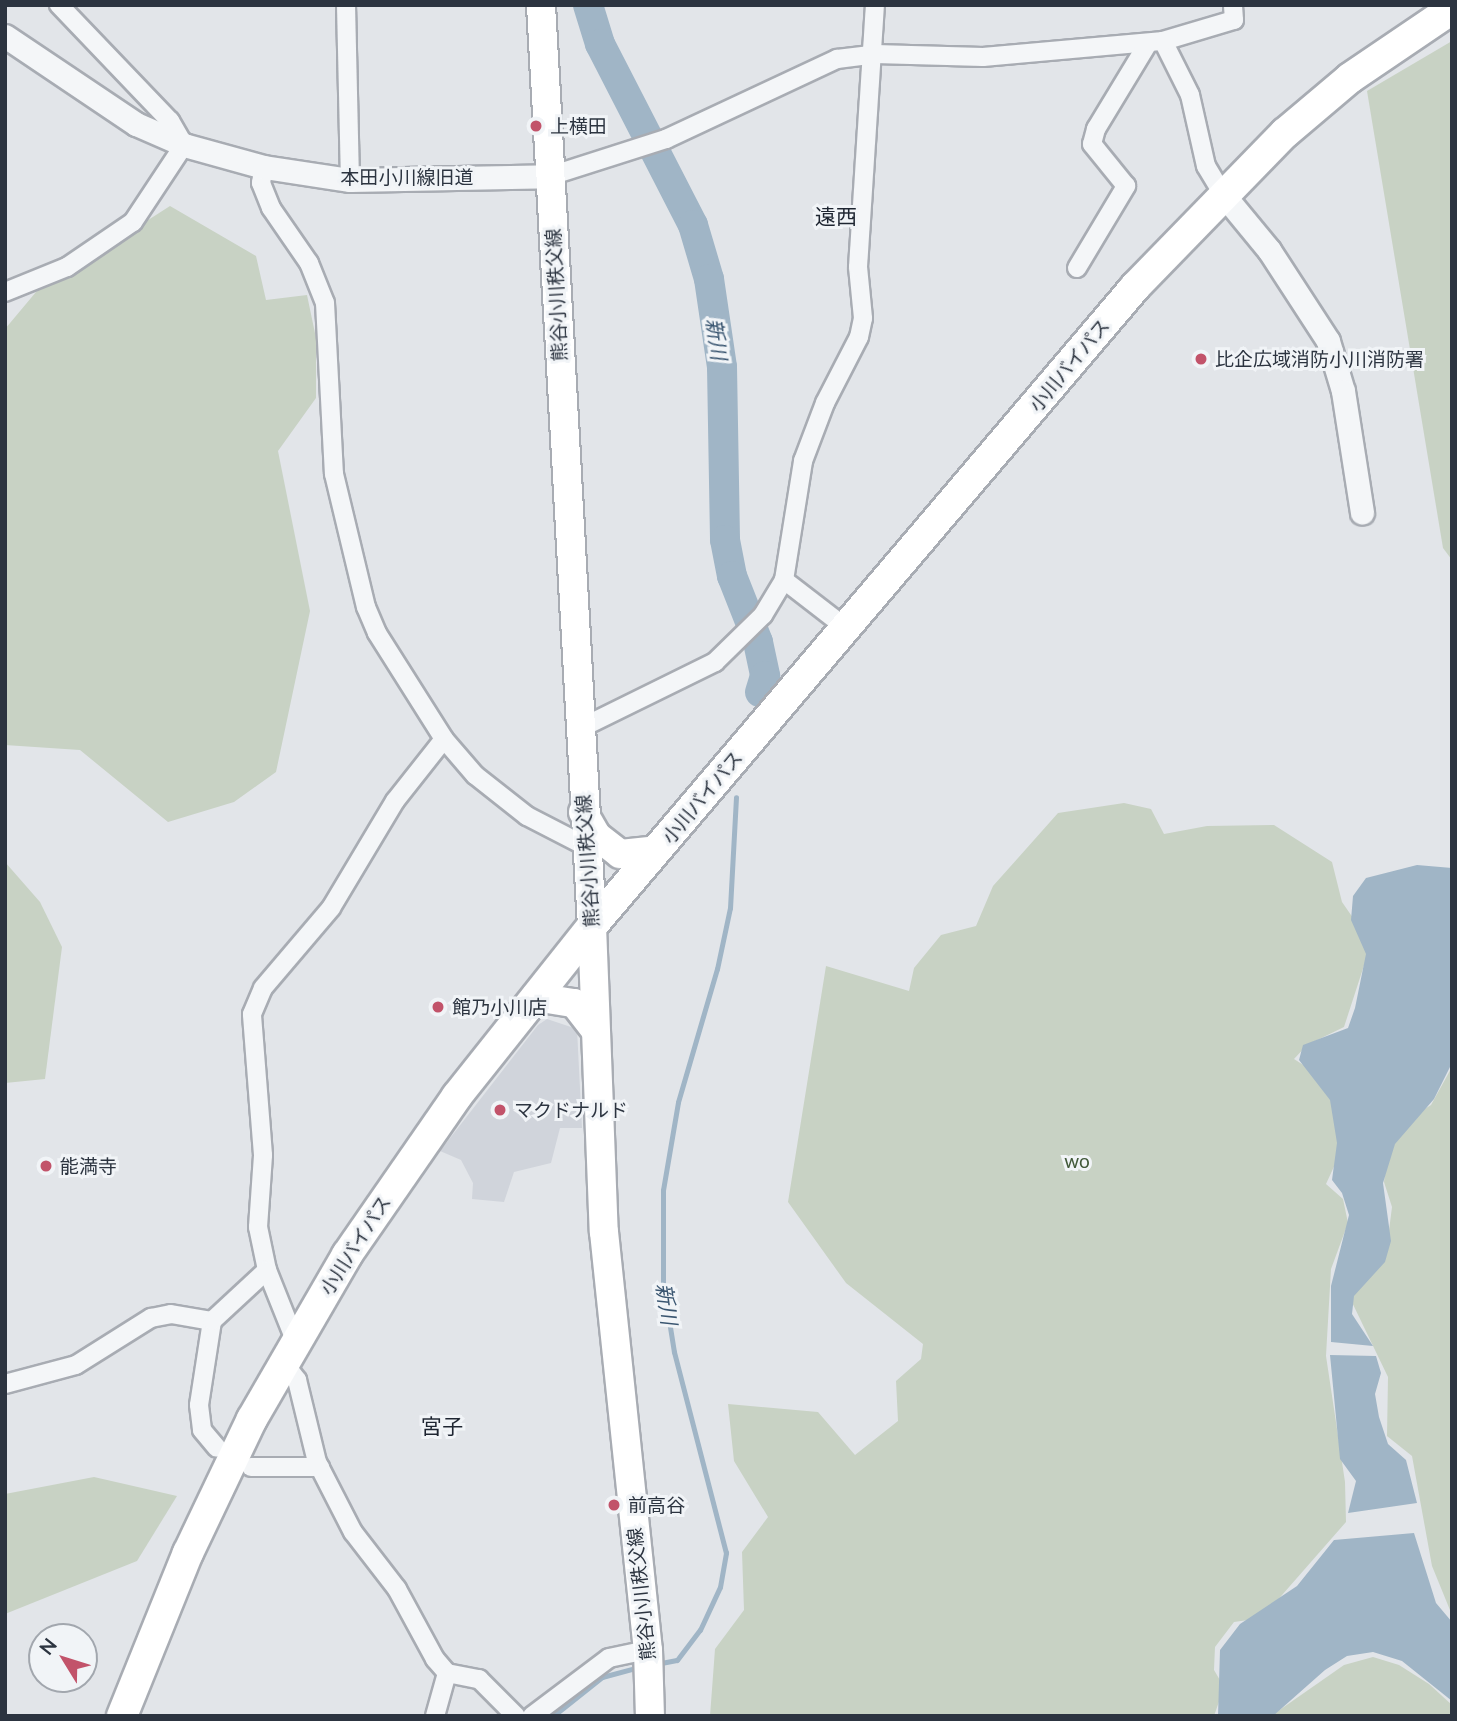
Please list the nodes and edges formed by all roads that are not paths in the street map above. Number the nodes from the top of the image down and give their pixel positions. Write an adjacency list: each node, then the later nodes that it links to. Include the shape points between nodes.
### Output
1 (59, 5): 10 (street, via 170,121)
2 (346, 5): 13 (street)
3 (541, 5): 12 (main road, 熊谷小川秩父線)
4 (875, 5): 9 (street)
5 (1233, 5): 8 (street, via 1234,20)
6 (1452, 9): 14 (highway, 小川バイパス, via 1350,78)
7 (5, 36): 10 (street, 本田小川線旧道, via 136,124)
8 (1155, 42): 9 (street, via 983,57); 14 (street, via 1190,95 1206,166); 15 (street, via 1096,129 1092,144 1126,186)
9 (875, 54): 12 (street, via 837,59 807,70 666,139); 18 (street, via 858,267 863,318 859,337 825,403 803,461)
10 (184, 145): 11 (street, 本田小川線旧道); 16 (street, via 133,222 66,267)
11 (264, 167): 13 (street, 本田小川線旧道); 21 (street, via 261,183 271,208 309,262 325,303 334,474 366,607)
12 (550, 176): 13 (street, 本田小川線旧道); 20 (main road, 熊谷小川秩父線)
13 (350, 180)
14 (1222, 193): 17 (street, via 1269,250 1328,341 1343,391); 19 (highway, 小川バイパス, via 1135,287)
15 (1077, 268)
16 (5, 292)
17 (1363, 513)
18 (784, 580): 19 (street); 20 (street, via 763,615 715,662)
19 (846, 628): 24 (highway, 小川バイパス)
20 (579, 729): 22 (main road, 熊谷小川秩父線)
21 (444, 739): 23 (street, via 475,775 527,816); 28 (street, via 395,801 331,908 263,988 252,1014 263,1155 258,1227)
22 (583, 812): 23 (main road, 熊谷小川秩父線); 24 (main road, via 597,836 620,854)
23 (585, 846): 25 (main road, 熊谷小川秩父線)
24 (657, 850): 25 (highway, 小川バイパス)
25 (592, 926): 26 (highway, 小川バイパス); 27 (main road, 熊谷小川秩父線)
26 (535, 997): 27 (main road, via 574,1003); 30 (highway, 小川バイパス, via 389,1191)
27 (595, 1030): 35 (main road, 熊谷小川秩父線, via 604,1232)
28 (267, 1270): 29 (street); 30 (street)
29 (212, 1321): 31 (street, via 171,1314 151,1318 76,1365); 32 (street, via 198,1405 202,1430)
30 (289, 1351): 34 (street); 37 (highway, 小川バイパス, via 188,1553)
31 (5, 1384)
32 (217, 1448)
33 (251, 1467): 34 (street)
34 (320, 1467): 36 (street, via 353,1532 397,1589)
35 (648, 1650): 40 (street, via 608,1658); 41 (main road, 熊谷小川秩父線)
36 (447, 1673): 38 (street); 39 (street, via 479,1679)
37 (122, 1716)
38 (435, 1716)
39 (516, 1716)
40 (531, 1716)
41 (650, 1716)

